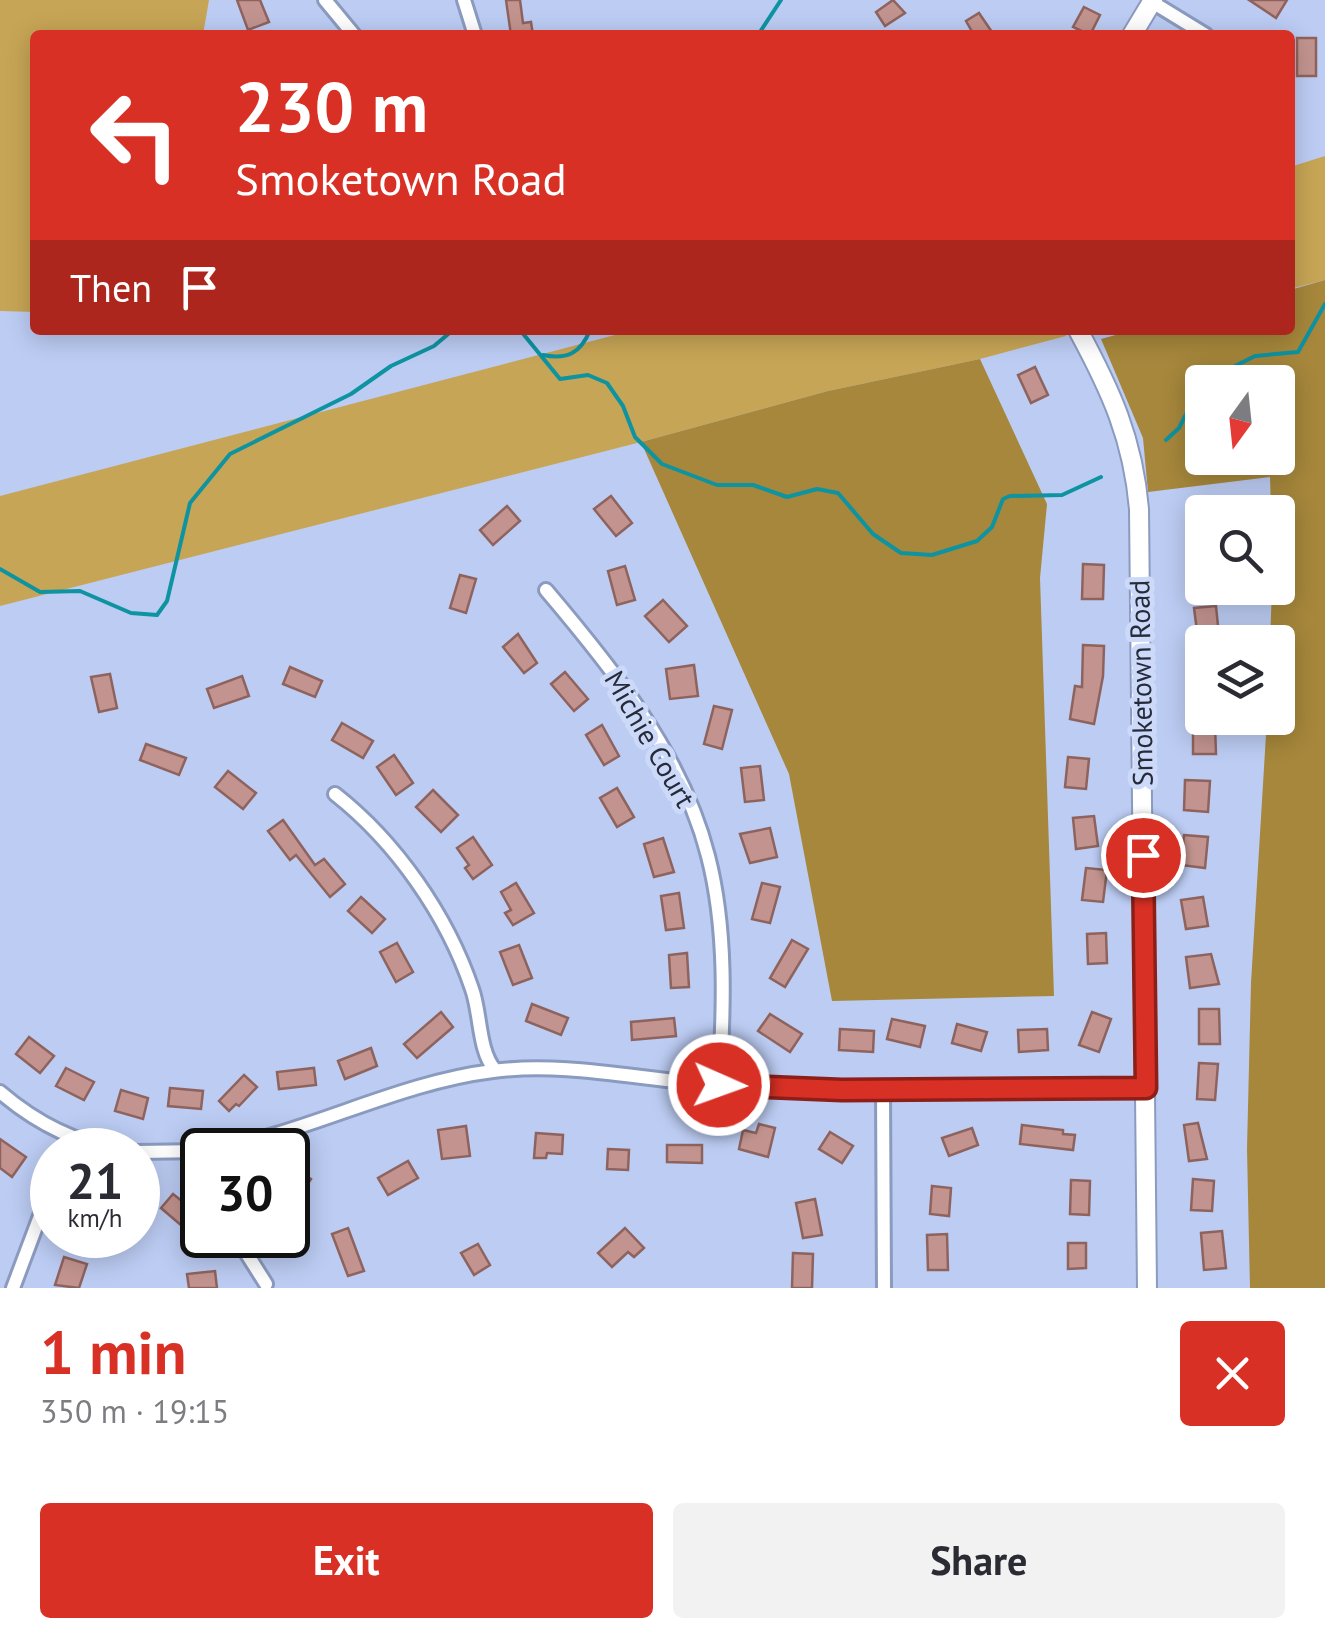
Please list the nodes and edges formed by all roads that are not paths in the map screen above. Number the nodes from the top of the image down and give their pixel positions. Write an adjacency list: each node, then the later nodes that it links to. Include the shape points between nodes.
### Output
1 (325, 0): 4 (street)
2 (464, 0): 5 (street)
3 (1152, 1): 6 (main road); 7 (street)
4 (350, 30)
5 (473, 30)
6 (1135, 30)
7 (1198, 30)
8 (1080, 335): 13 (main road, Smoketown Road, via 1120,414 1138,494)
9 (546, 590): 12 (street, Michie Court, via 649,726 701,832 720,937)
10 (334, 794): 11 (street, via 392,850 447,932)
11 (495, 1070): 12 (street, via 560,1069); 17 (street)
12 (719, 1085): 14 (street)
13 (1146, 1088): 14 (street); 23 (main road, Smoketown Road)
14 (883, 1090): 22 (street)
15 (0, 1092): 16 (street)
16 (47, 1128)
17 (286, 1128)
18 (30, 1243): 21 (street)
19 (250, 1258): 20 (street)
20 (266, 1284)
21 (13, 1288)
22 (884, 1288)
23 (1148, 1288)

